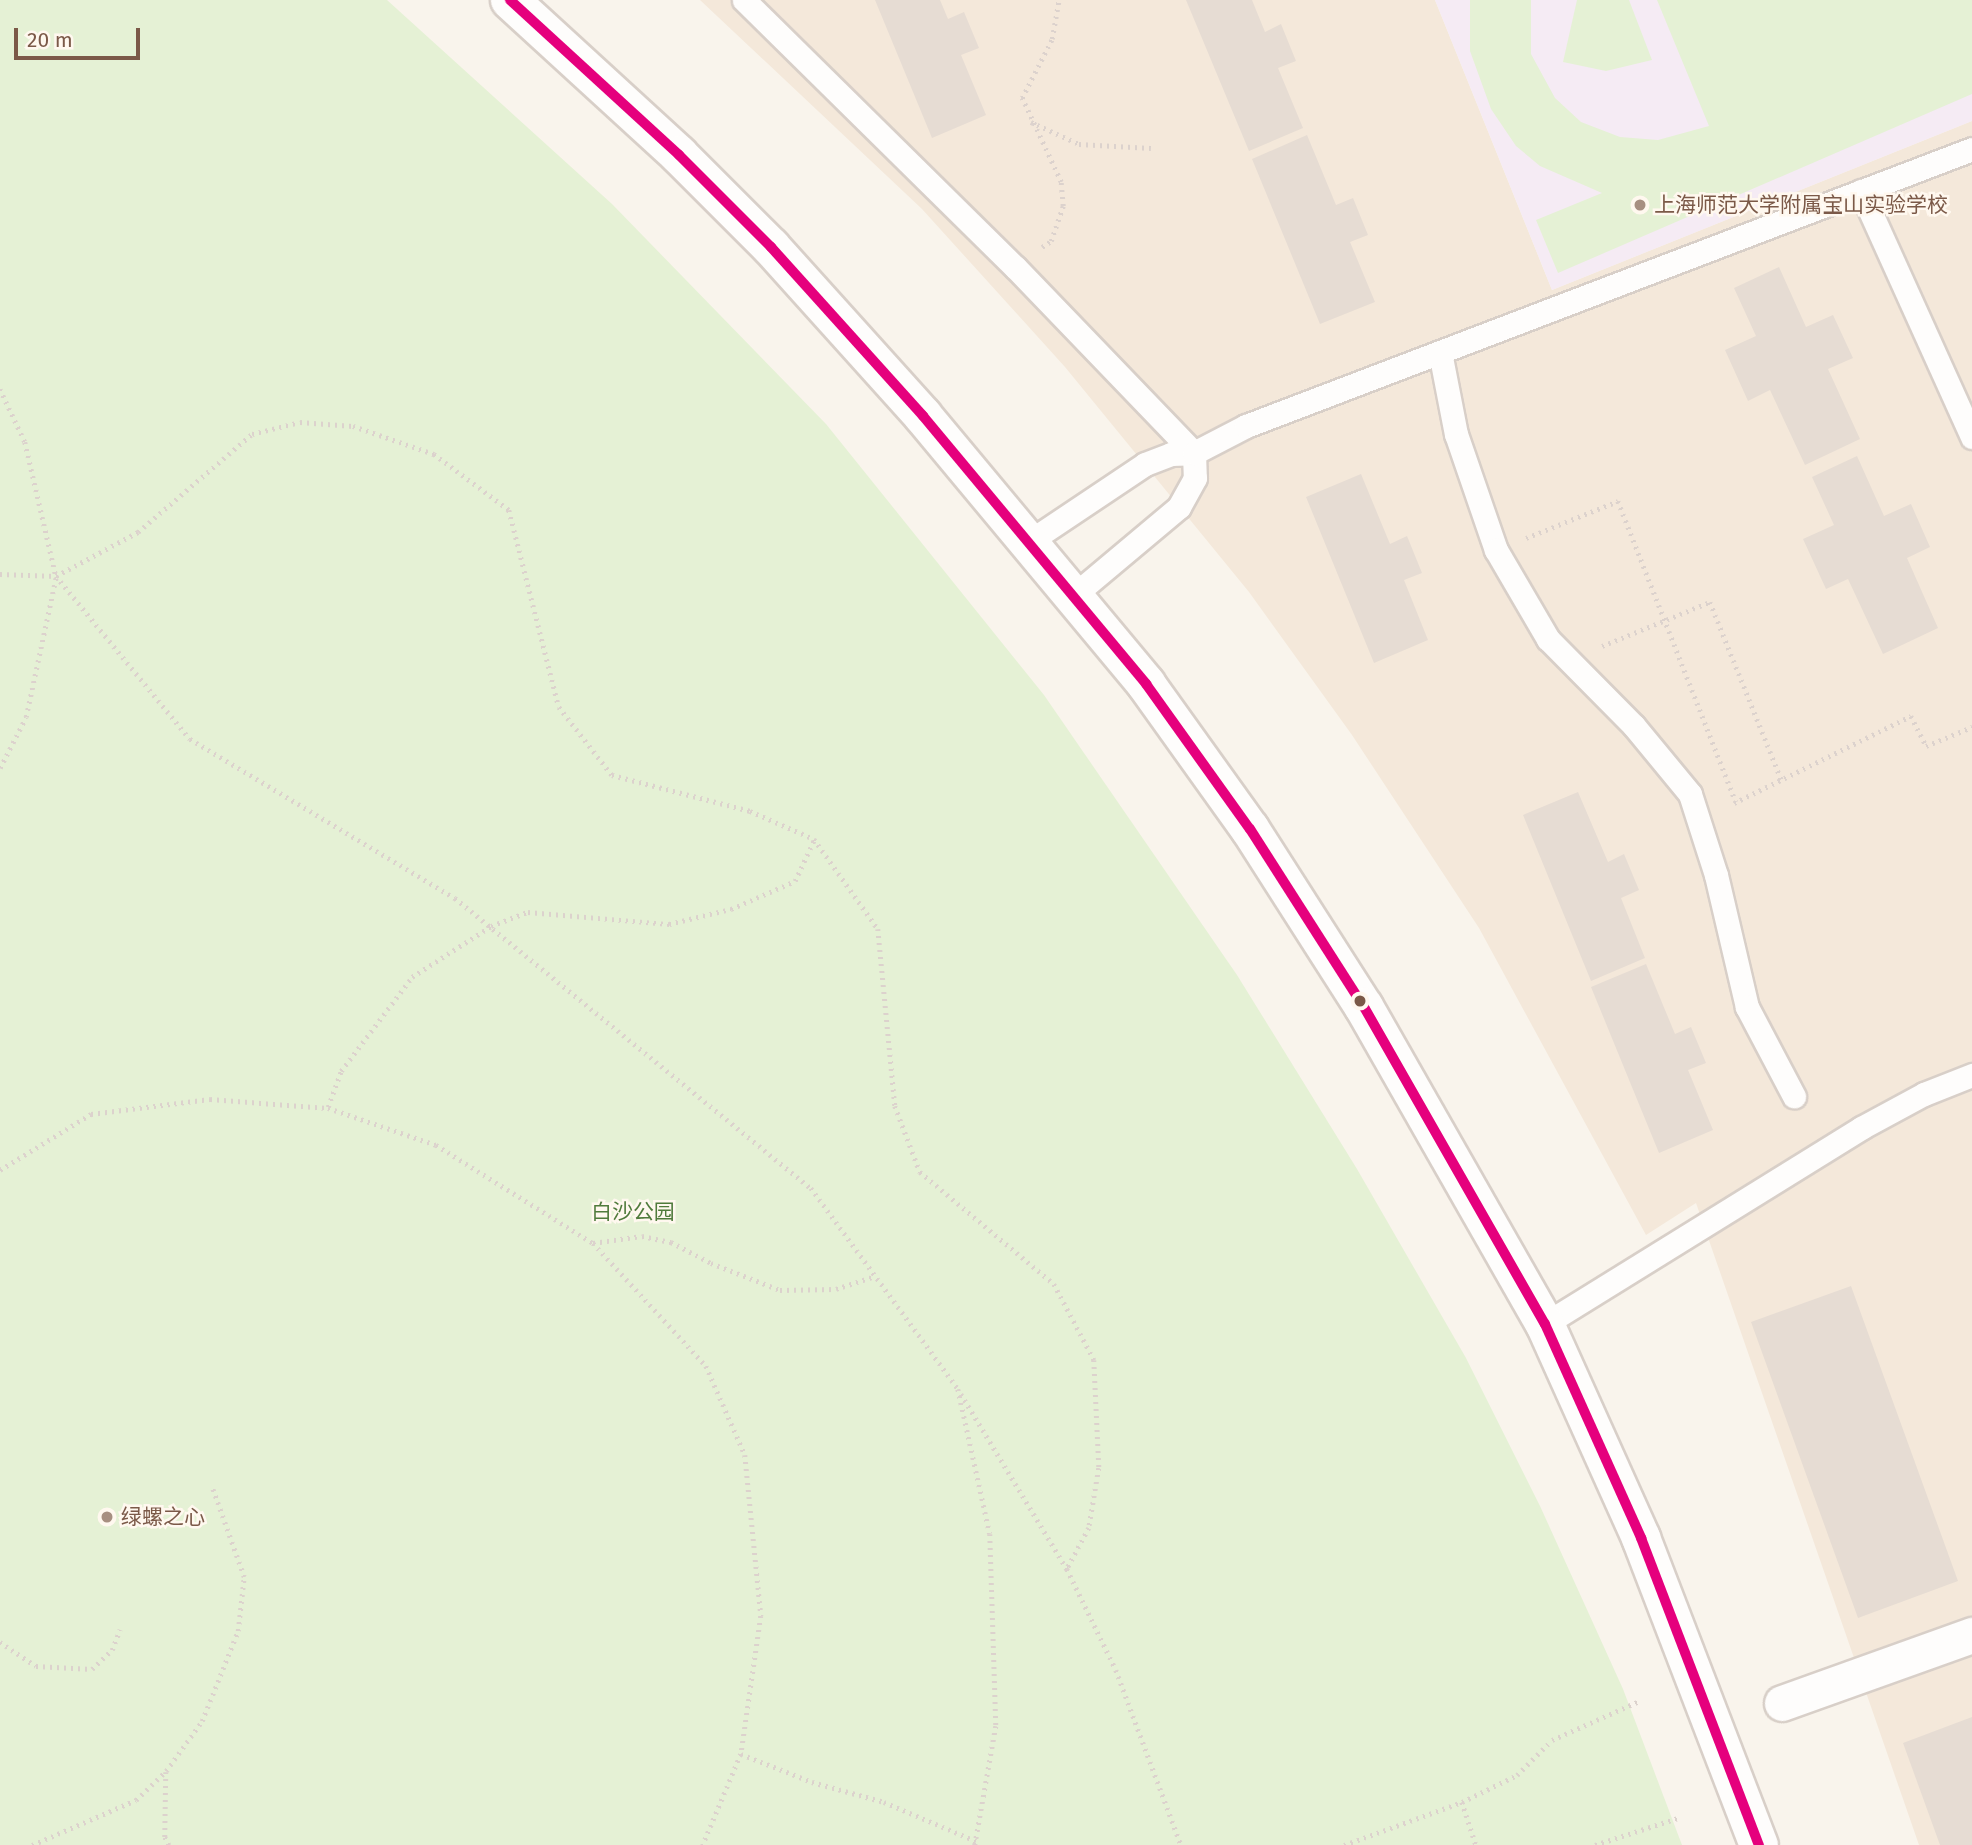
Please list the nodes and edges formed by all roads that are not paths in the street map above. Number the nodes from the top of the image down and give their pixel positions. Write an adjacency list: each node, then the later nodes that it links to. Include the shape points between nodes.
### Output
1 (510, 0): 8 (street, via 679,155 771,247)
2 (744, 0): 7 (lane, via 1015,267)
3 (1972, 149): 4 (lane)
4 (1861, 191): 5 (lane); 6 (lane)
5 (1440, 352): 7 (lane, via 1246,426); 11 (lane, via 1456,434 1496,550 1548,639 1634,726 1690,794 1747,1007)
6 (1972, 437)
7 (1194, 453): 8 (lane, via 1171,454 1145,464); 9 (lane, via 1195,478 1179,507)
8 (1030, 541): 9 (street)
9 (1074, 595): 12 (street, via 1146,684 1250,829 1364,1007)
10 (1972, 1075): 12 (lane, via 1924,1094 1861,1128)
11 (1794, 1096)
12 (1545, 1324): 15 (street, via 1641,1538)
13 (1972, 1635): 14 (street)
14 (1782, 1703)
15 (1759, 1845)

